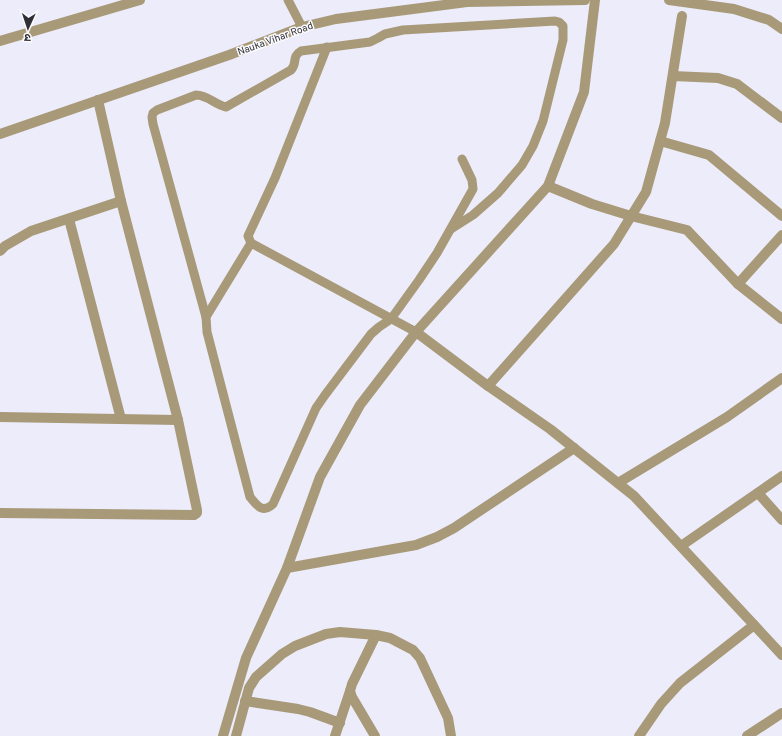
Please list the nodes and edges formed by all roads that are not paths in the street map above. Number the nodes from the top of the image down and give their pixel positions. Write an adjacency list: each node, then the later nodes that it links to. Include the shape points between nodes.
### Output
1 (140, 0): 9 (street)
2 (288, 0): 7 (lane)
3 (585, 0): 7 (street, Nauka Vihar Road, via 467,2 336,19)
4 (595, 0): 17 (street, via 584,92)
5 (669, 0): 8 (street, via 734,9 769,20)
6 (682, 16): 11 (street)
7 (302, 26): 12 (street, Nauka Vihar Road, via 229,55)
8 (782, 28)
9 (0, 41)
10 (328, 47): 22 (lane, via 370,42 385,34 402,30 555,21 564,26 563,40 543,121 533,146 522,165 498,193 473,215); 24 (lane, via 275,178 248,236); 27 (lane, via 297,53 294,68 226,107 207,97 196,95 153,113 153,124)
11 (673, 76): 13 (street, via 718,78 737,84); 15 (street)
12 (98, 100): 14 (street, Nauka Vihar Road); 18 (street)
13 (782, 118)
14 (0, 134)
15 (660, 141): 19 (street, via 646,192); 20 (street, via 709,155)
16 (462, 159): 22 (lane, via 472,180 473,189)
17 (548, 186): 19 (street); 30 (street)
18 (121, 201): 21 (street); 35 (street)
19 (631, 216): 26 (street, via 687,230); 32 (street, via 614,244)
20 (782, 216)
21 (69, 219): 25 (street, via 31,231); 34 (street)
22 (451, 229): 28 (lane)
23 (782, 235): 26 (street)
24 (251, 243): 27 (lane); 28 (lane)
25 (0, 251)
26 (738, 284): 29 (street)
27 (206, 317): 28 (lane, via 207,332 250,497 263,508 273,504 316,408 371,334)
28 (391, 319): 30 (lane)
29 (782, 319)
30 (416, 332): 32 (street); 43 (street, via 360,405 320,477)
31 (782, 378): 38 (street, via 727,417)
32 (488, 386): 36 (street)
33 (0, 416): 34 (street)
34 (121, 419): 35 (street)
35 (178, 420): 40 (street, via 197,513)
36 (574, 448): 38 (street); 43 (street, via 437,537 416,544)
37 (782, 476): 39 (street)
38 (618, 483): 42 (street, via 634,496)
39 (758, 493): 41 (street); 42 (street)
40 (0, 513)
41 (782, 520)
42 (681, 546): 44 (street)
43 (287, 568): 51 (street, via 246,658)
44 (754, 625): 46 (street); 56 (street, via 680,683 661,704)
45 (376, 635): 47 (street); 48 (street, via 340,632 326,634 295,646 256,677 249,688); 55 (street, via 390,638 413,650 420,658 448,718)
46 (782, 655)
47 (350, 691): 50 (street); 54 (street)
48 (246, 702): 50 (street, via 298,709); 52 (street)
49 (782, 713): 57 (street)
50 (340, 723): 53 (street)
51 (223, 736)
52 (236, 736)
53 (335, 736)
54 (375, 736)
55 (451, 736)
56 (639, 736)
57 (747, 736)

